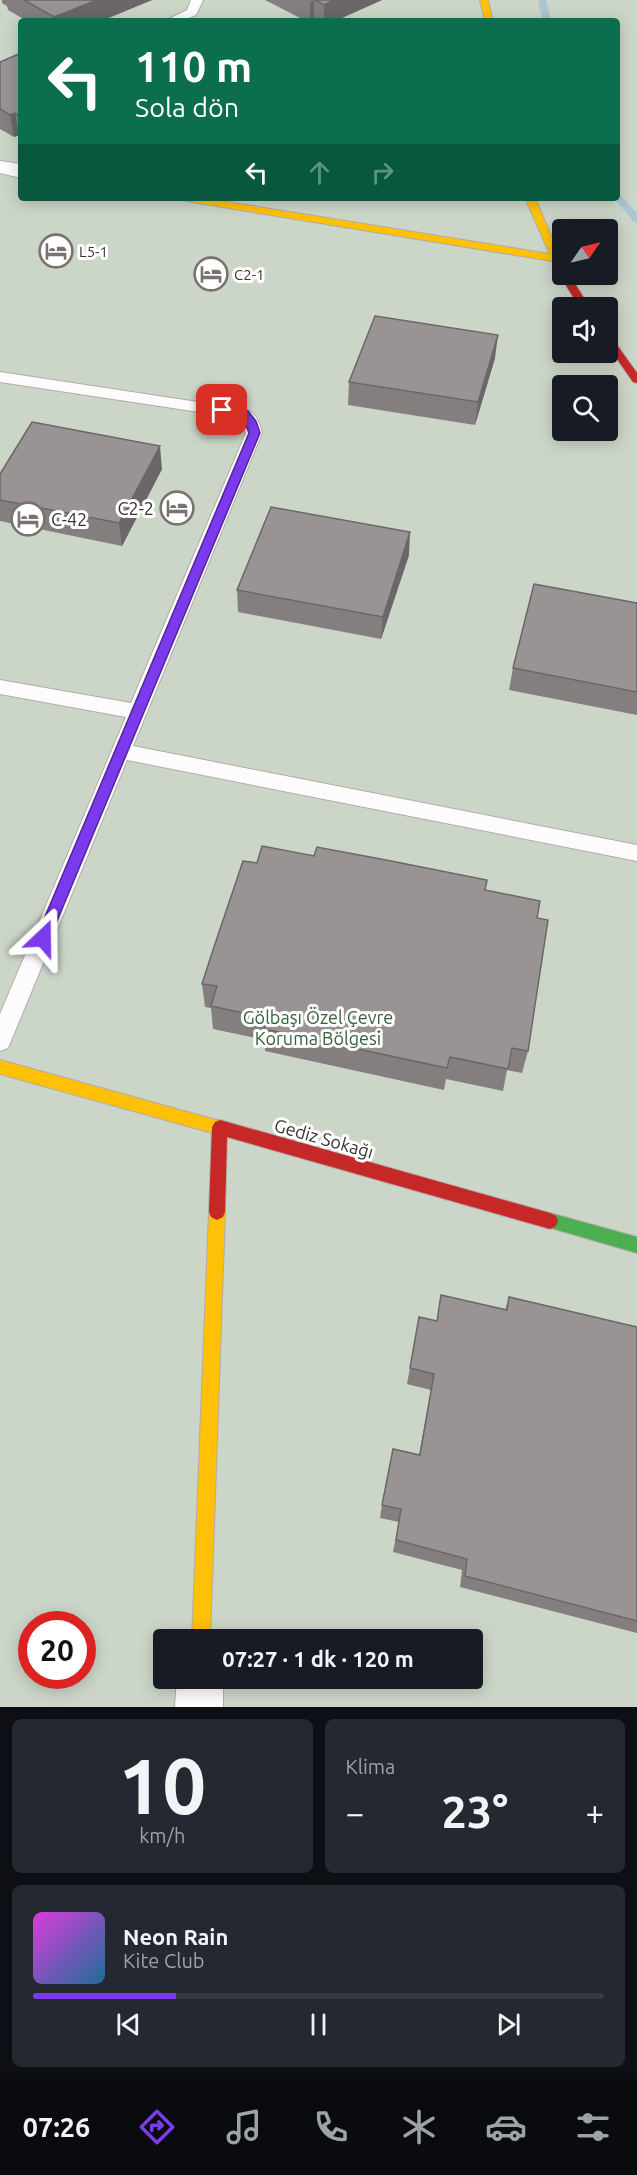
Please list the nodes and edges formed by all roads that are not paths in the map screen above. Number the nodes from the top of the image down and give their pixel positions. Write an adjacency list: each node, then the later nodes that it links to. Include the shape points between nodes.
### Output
1 (197, 0): 3 (lane, via 192,12)
2 (484, 0): 4 (street)
3 (178, 18)
4 (488, 18)
5 (0, 167): 6 (street)
6 (18, 170)
7 (204, 201): 10 (street)
8 (531, 201): 9 (street)
9 (552, 253)
10 (552, 258)
11 (618, 354): 13 (street)
12 (0, 377): 15 (lane, via 244,414 250,421 254,433)
13 (637, 380)
14 (0, 687): 15 (lane)
15 (138, 712): 16 (lane)
16 (121, 751): 17 (lane); 18 (lane)
17 (637, 853)
18 (0, 1041)
19 (0, 1067): 20 (street, Gediz Sokağı)
20 (220, 1127): 21 (street, Gediz Sokağı); 22 (street)
21 (637, 1245)
22 (201, 1629)
23 (200, 1689): 24 (street)
24 (199, 1707)

